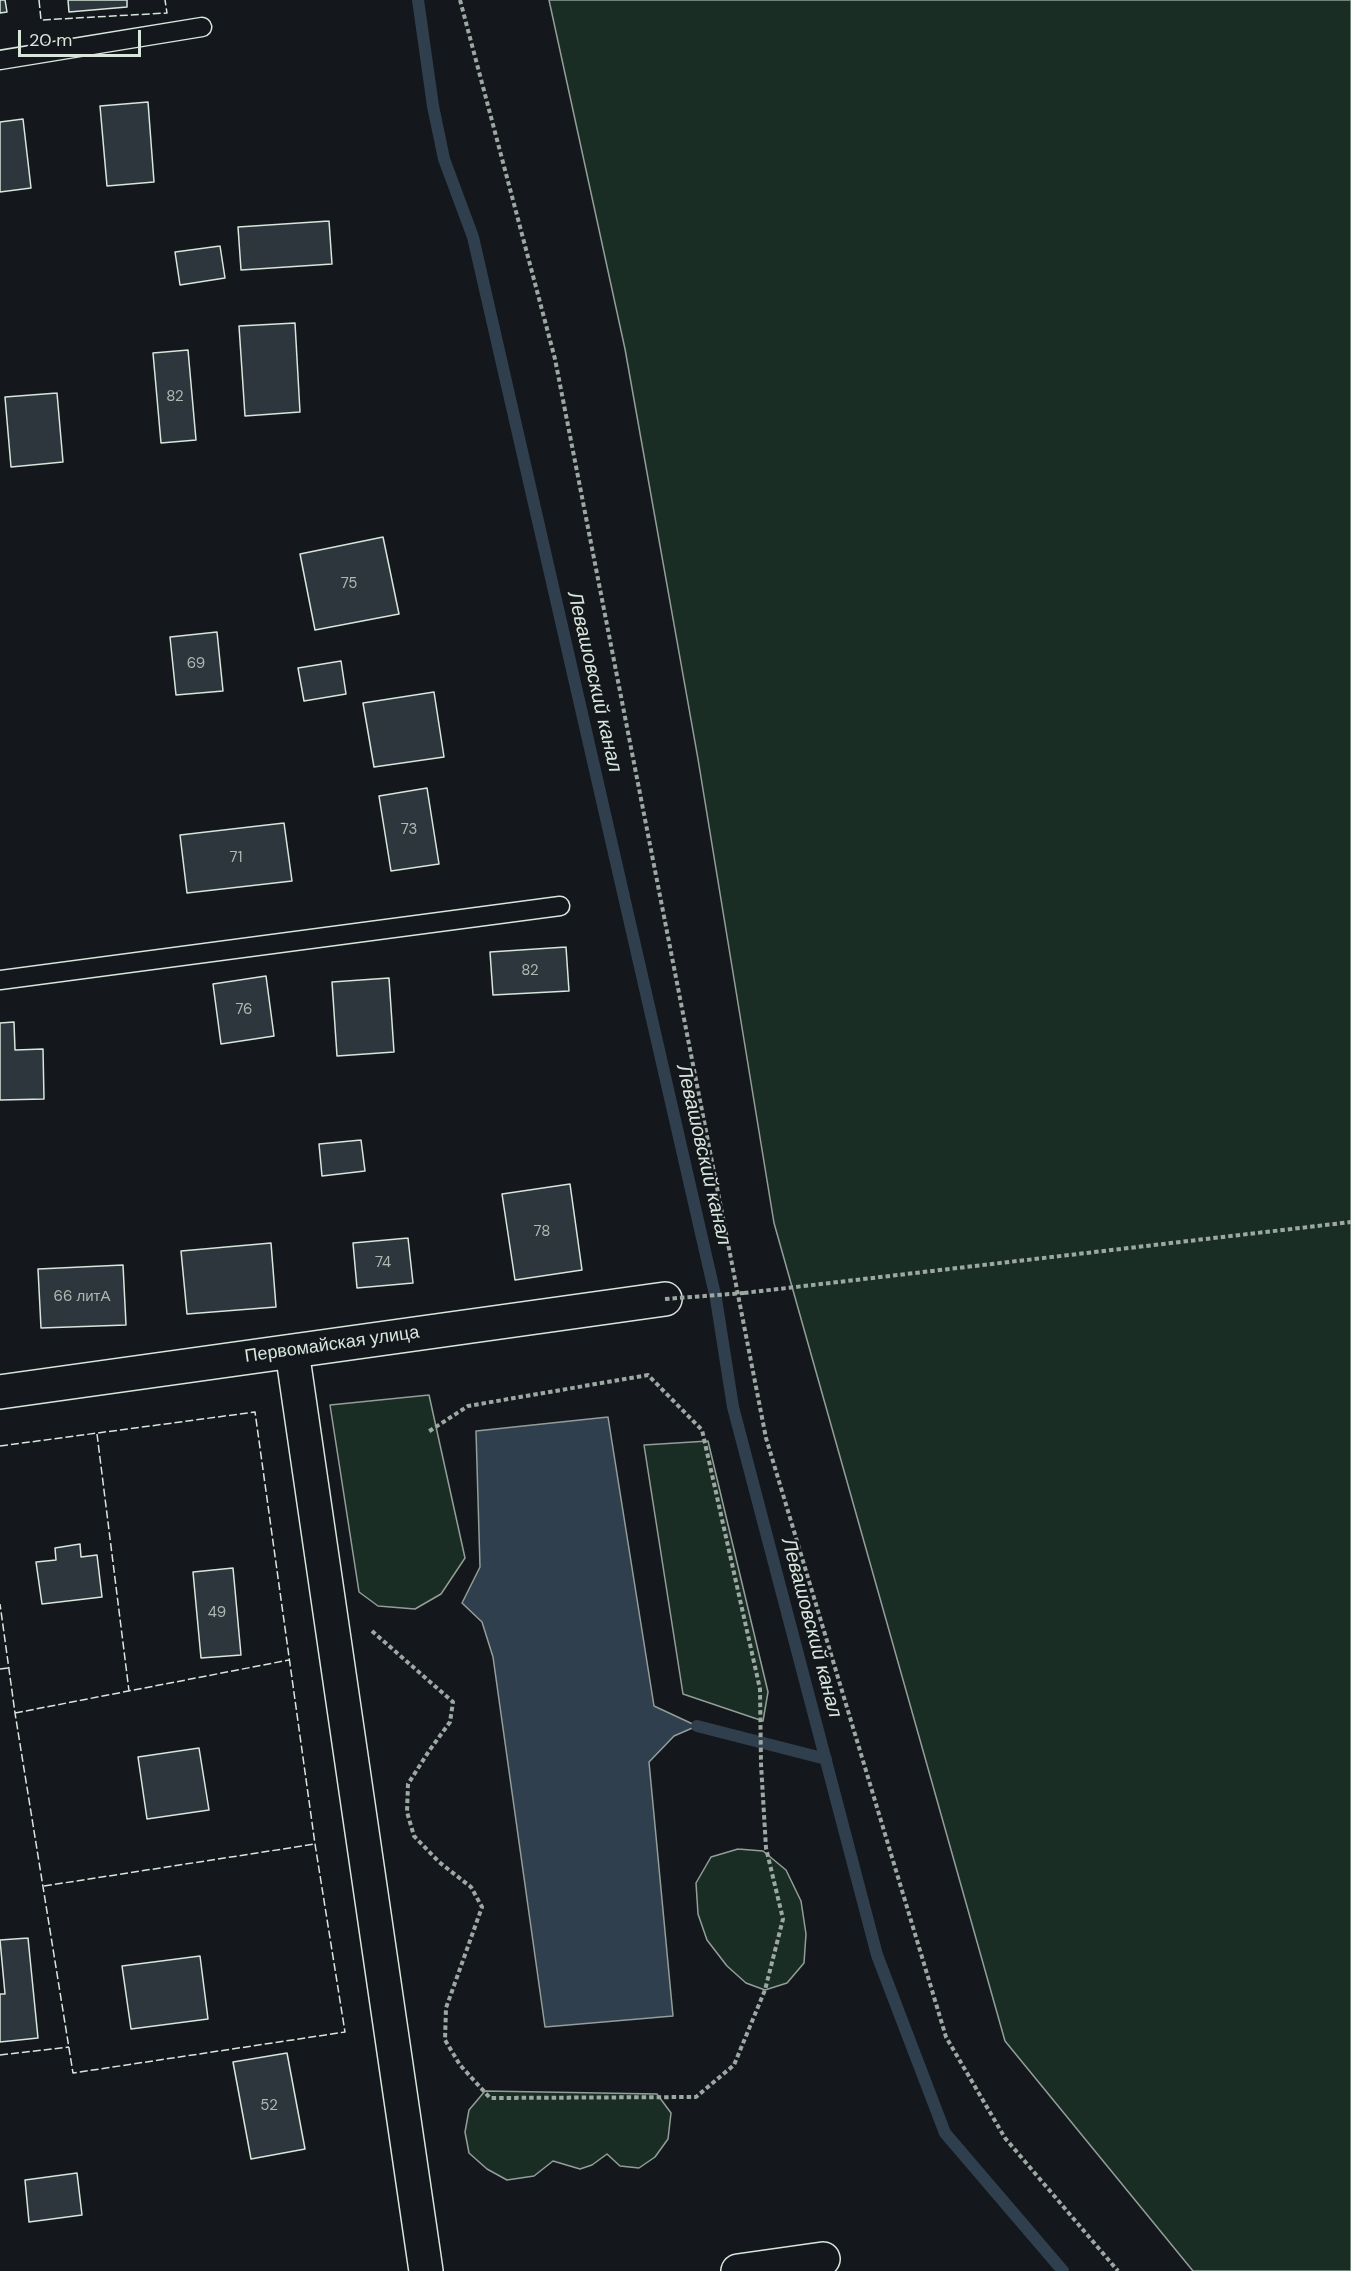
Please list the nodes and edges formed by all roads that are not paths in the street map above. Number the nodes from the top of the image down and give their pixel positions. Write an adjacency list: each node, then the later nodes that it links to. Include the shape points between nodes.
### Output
1 (202, 27): 2 (lane)
2 (0, 60)
3 (560, 906): 4 (lane)
4 (0, 980)
5 (665, 1299): 6 (street, Первомайская улица)
6 (292, 1351): 7 (street, Первомайская улица); 9 (street)
7 (0, 1392)
8 (823, 2259): 10 (street)
9 (426, 2271)
10 (738, 2271)

